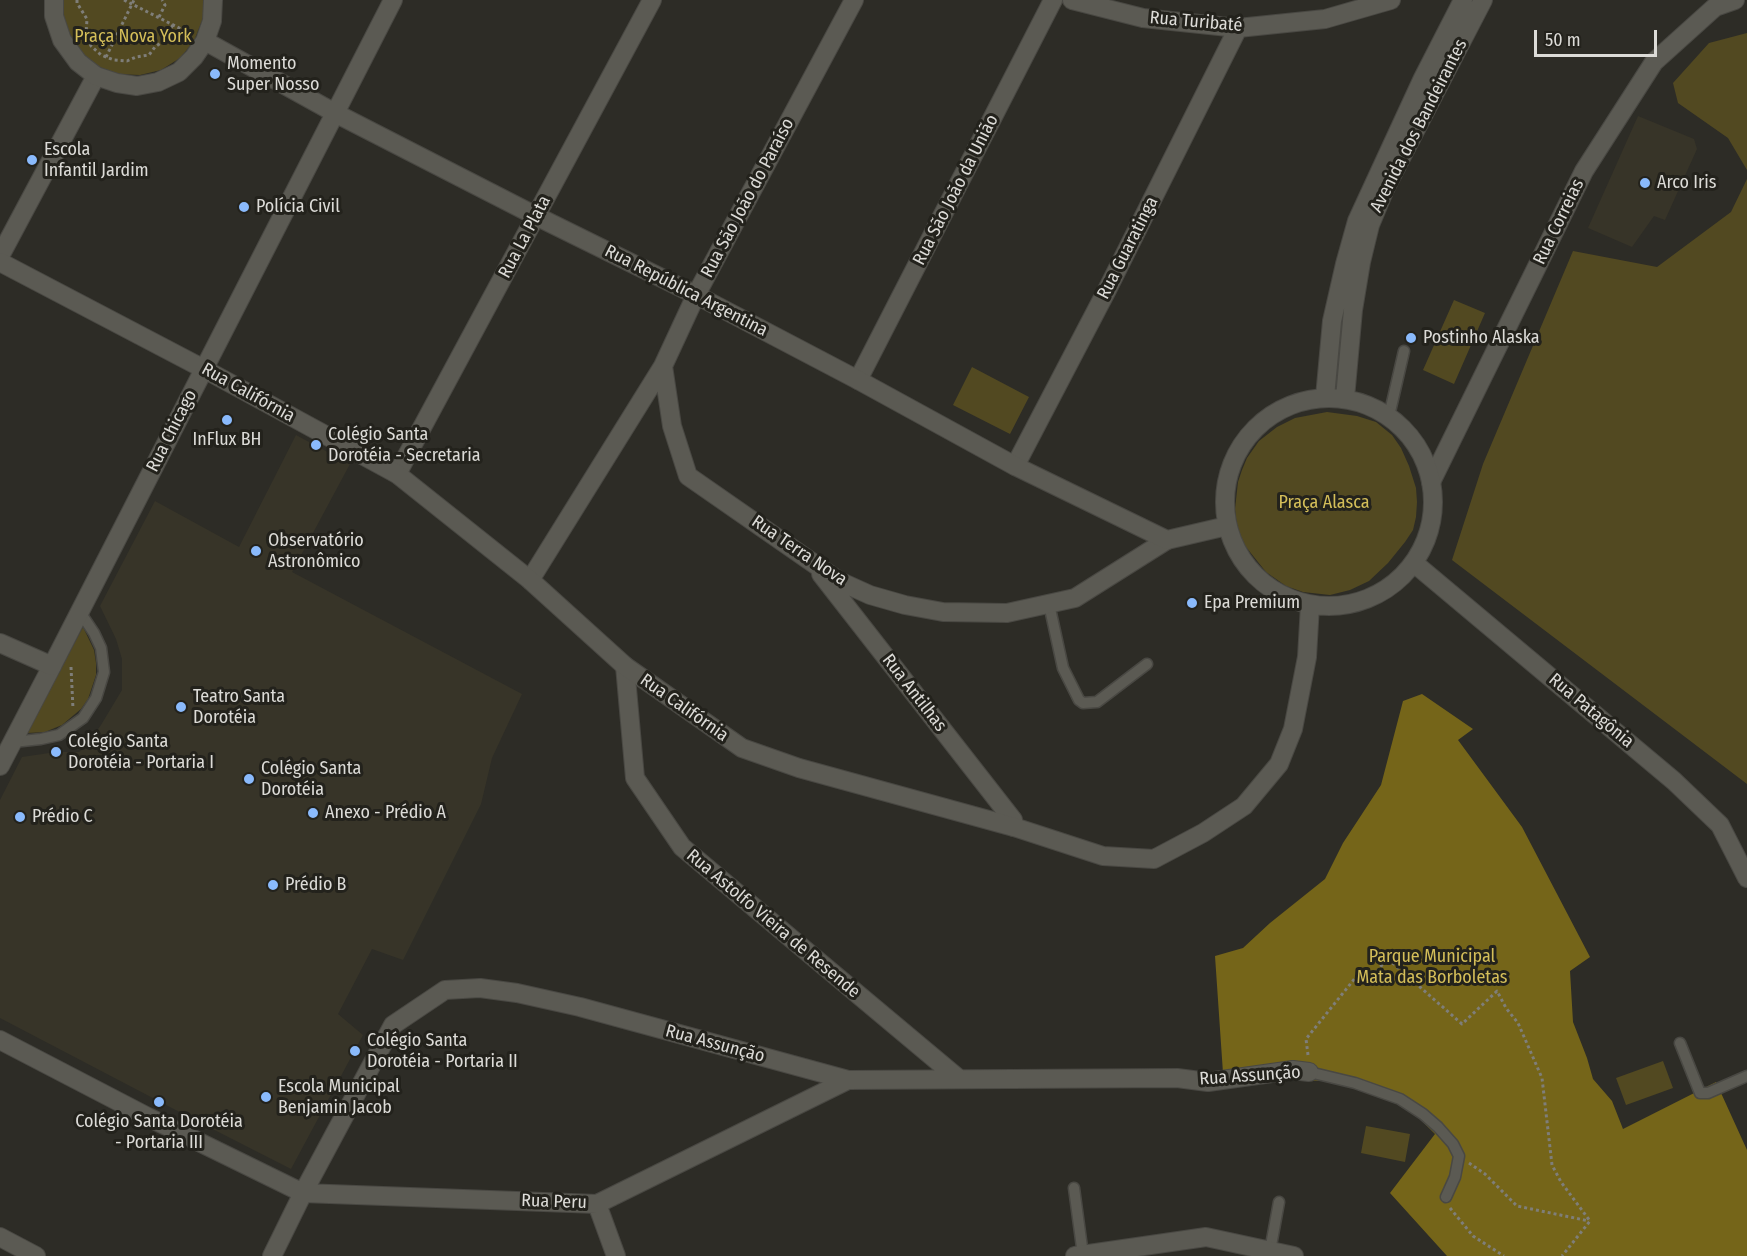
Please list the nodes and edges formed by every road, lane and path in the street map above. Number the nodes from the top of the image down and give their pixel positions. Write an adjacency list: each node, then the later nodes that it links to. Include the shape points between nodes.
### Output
1 (54, 0): 21 (street, via 54,16 62,40 78,62)
2 (77, 0): 20 (path, via 87,19 86,35 91,46)
3 (124, 0): 15 (path)
4 (162, 0): 16 (path, via 165,5)
5 (213, 0): 19 (street)
6 (393, 0): 22 (street, Rua Chicago)
7 (652, 0): 23 (street, Rua La Plata)
8 (854, 0): 26 (street, Rua São João do Paraíso)
9 (1053, 0): 30 (street, Rua São João da União)
10 (1072, 0): 18 (street, Rua Turibaté, via 1143,18)
11 (1391, 0): 18 (street, Rua Turibaté, via 1325,19)
12 (1462, 0): 31 (street, Avenida dos Bandeirantes, via 1357,221 1332,321)
13 (1483, 0): 32 (street, Avenida dos Bandeirantes, via 1384,189 1370,225 1353,310)
14 (1734, 0): 36 (street, Rua Correias, via 1715,7 1654,62 1584,171)
15 (134, 2): 16 (path); 20 (path)
16 (159, 17): 17 (path)
17 (173, 25): 19 (path); 20 (path, via 165,40 149,55 127,61)
18 (1238, 28): 34 (street, Rua Guaratinga)
19 (206, 41): 21 (street, via 179,72 158,82 137,86); 22 (street, Rua República Argentina)
20 (106, 57): 21 (path)
21 (96, 76): 24 (street)
22 (335, 112): 23 (street, Rua República Argentina); 29 (street, Rua Chicago)
23 (536, 216): 26 (street, Rua República Argentina); 35 (street, Rua La Plata)
24 (0, 256)
25 (0, 262): 29 (street, Rua Califórnia)
26 (696, 295): 28 (street, Rua São João do Paraíso); 30 (street, Rua República Argentina)
27 (1404, 351): 33 (lane)
28 (663, 366): 39 (street, Rua Terra Nova, via 672,426 688,476); 41 (street, Rua São João do Paraíso)
29 (204, 369): 35 (street, Rua Califórnia); 44 (street, Rua Chicago)
30 (858, 380): 34 (street, Rua República Argentina)
31 (1325, 397): 32 (street); 37 (street, via 1295,402 1267,416 1246,438 1231,465 1224,495)
32 (1345, 398): 33 (street, via 1368,404)
33 (1389, 416): 36 (street, via 1409,434 1423,456)
34 (1015, 466): 38 (street, Rua República Argentina)
35 (397, 474): 41 (street, Rua Califórnia)
36 (1431, 482): 40 (street, via 1433,510 1427,538)
37 (1227, 526): 38 (street, Rua Terra Nova); 43 (street, via 1243,563 1256,578 1290,600)
38 (1167, 540): 42 (street, Rua Terra Nova, via 1075,598)
39 (810, 561): 42 (street, Rua Terra Nova, via 839,581 870,595 943,612 1007,613); 52 (street, Rua Antilhas, via 1013,820)
40 (1413, 563): 43 (street, via 1393,584 1368,599 1339,606); 53 (street, Rua Patagônia, via 1674,781 1720,825)
41 (530, 580): 48 (street, Rua Califórnia)
42 (1049, 604): 46 (lane, via 1063,668 1083,703 1097,702)
43 (1310, 605): 52 (street, Rua Califórnia, via 1307,657 1293,729 1279,764 1244,806 1154,859 1103,856)
44 (80, 612): 47 (street, Rua Chicago); 50 (lane, via 101,648 104,672 96,698 83,718 59,735)
45 (0, 643): 47 (street)
46 (1147, 664)
47 (61, 665): 49 (path, via 73,685 73,713); 50 (street, Rua Chicago)
48 (625, 666): 52 (street, Rua Califórnia, via 742,748 799,768); 58 (street, Rua Astolfo Vieira de Resende, via 636,778 682,847)
49 (77, 708)
50 (13, 742): 51 (street, Rua Chicago)
51 (0, 766)
52 (1014, 827)
53 (1747, 879)
54 (0, 1040): 62 (street)
55 (1680, 1043): 57 (lane, via 1700,1094)
56 (1309, 1072): 58 (street, Rua Assunção, via 1293,1070 1208,1082 1177,1078); 60 (lane, via 1400,1099 1438,1128); 66 (path, via 1306,1039 1360,972 1371,980 1387,958 1462,1024 1497,991 1518,1023 1542,1078 1552,1165)
57 (1747, 1076)
58 (959, 1079): 59 (street, Rua Assunção)
59 (848, 1080): 62 (street, Rua Assunção, via 580,1007 480,988 445,990 393,1025); 65 (street, Rua Peru)
60 (1459, 1156): 63 (lane); 66 (path, via 1485,1174 1517,1206)
61 (1074, 1188): 72 (lane)
62 (303, 1193): 65 (street, Rua Peru); 70 (street, Rua Assunção)
63 (1445, 1199): 74 (path, via 1473,1236)
64 (1279, 1202): 68 (lane)
65 (597, 1204): 71 (street)
66 (1590, 1221): 75 (path)
67 (0, 1238): 69 (street)
68 (1270, 1251): 72 (street, via 1206,1238); 73 (street)
69 (36, 1256)
70 (272, 1256)
71 (616, 1256)
72 (1080, 1256)
73 (1294, 1256)
74 (1504, 1256)
75 (1562, 1256)

